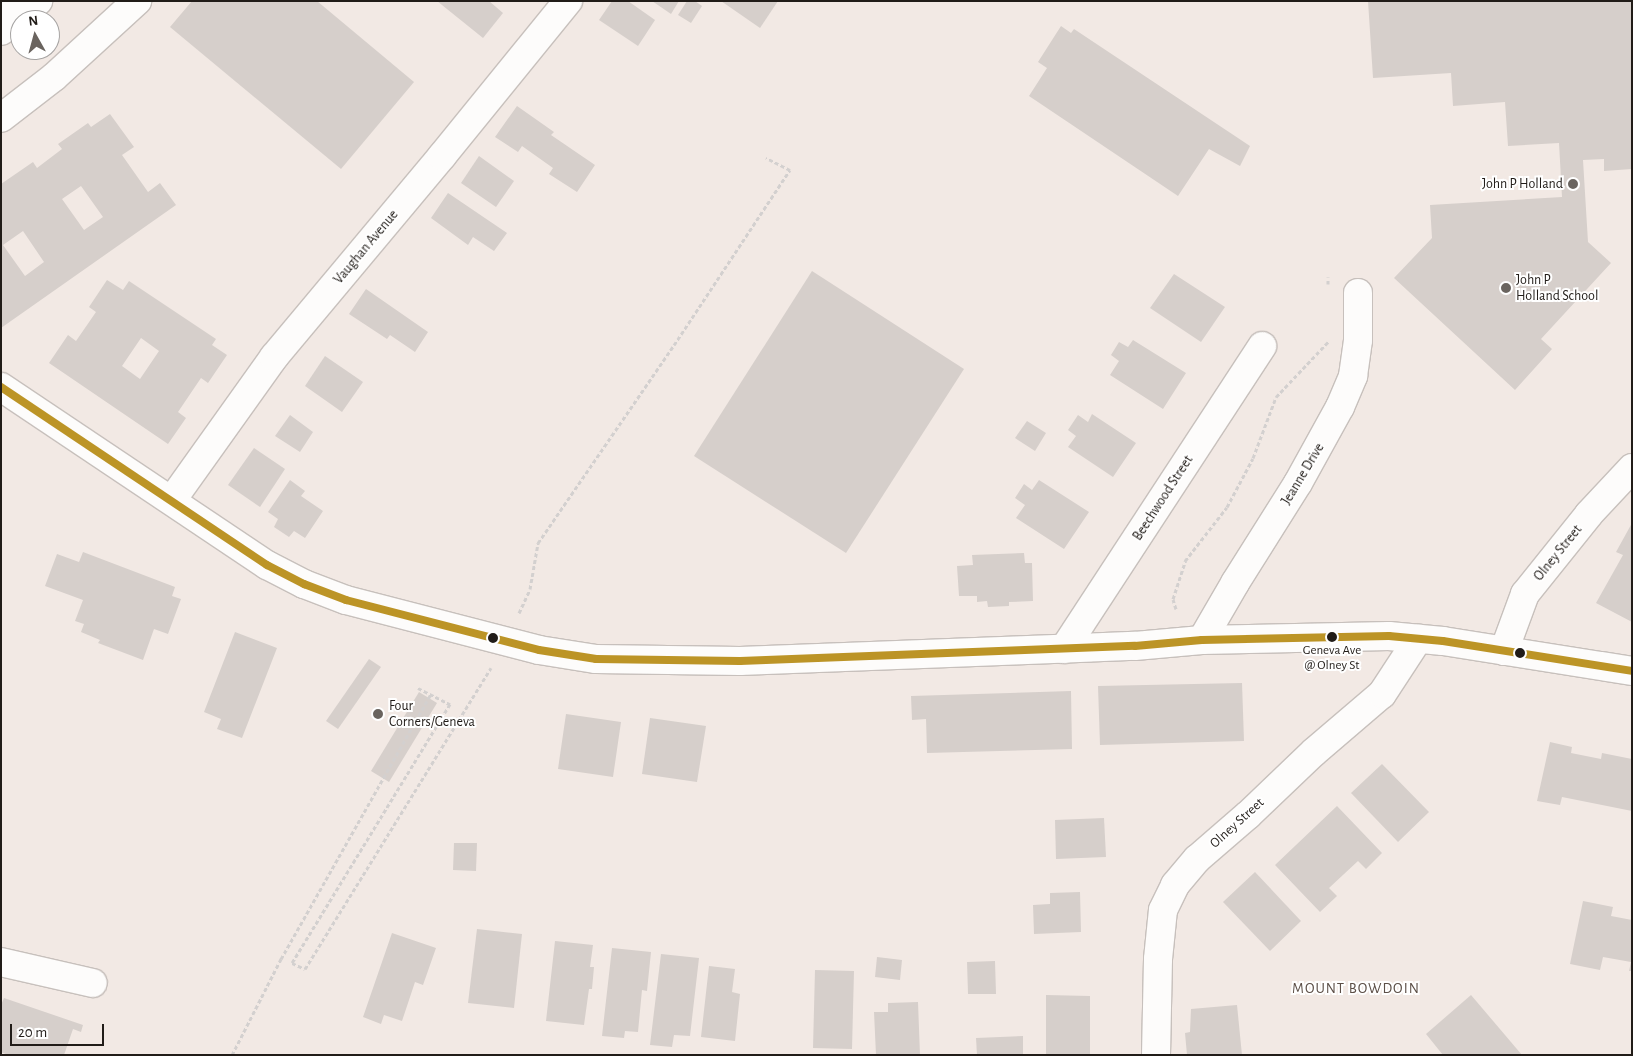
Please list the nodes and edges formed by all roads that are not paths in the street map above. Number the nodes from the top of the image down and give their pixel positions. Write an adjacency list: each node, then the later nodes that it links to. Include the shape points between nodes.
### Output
1 (137, 1): 3 (street, via 54,77)
2 (568, 1): 8 (street, Vaughan Avenue, via 274,357)
3 (1, 118)
4 (1358, 293): 10 (street, Jeanne Drive, via 1358,340 1353,376 1340,407 1307,469 1234,583)
5 (1262, 346): 11 (street, Beechwood Street)
6 (1, 387): 8 (street)
7 (1632, 468): 12 (street, Olney Street, via 1589,514 1524,594)
8 (172, 500): 11 (street, via 267,565 304,584 346,600 539,650 596,659 740,661)
9 (1418, 639): 10 (street, via 1389,636); 12 (street); 16 (street, Olney Street, via 1382,694 1197,859 1175,885 1163,910)
10 (1202, 640): 11 (street)
11 (1064, 649)
12 (1504, 651): 13 (street)
13 (1632, 671)
14 (1, 962): 15 (street)
15 (93, 983)
16 (1156, 1055)

